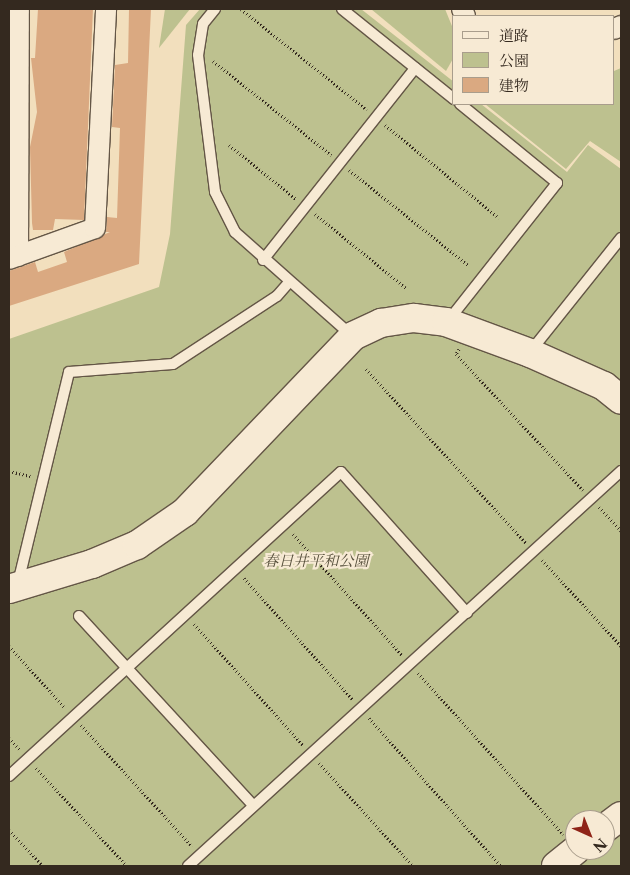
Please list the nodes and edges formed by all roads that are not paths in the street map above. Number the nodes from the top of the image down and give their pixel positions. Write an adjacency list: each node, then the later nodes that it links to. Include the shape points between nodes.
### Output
1 (19, 9): 9 (street)
2 (106, 9): 9 (street, via 95,228)
3 (215, 9): 10 (lane, via 203,24 198,55 215,192 235,232)
4 (342, 9): 5 (lane)
5 (415, 68): 6 (lane); 10 (lane)
6 (452, 97)
7 (461, 105): 12 (lane, via 557,183)
8 (621, 238): 14 (lane)
9 (13, 257)
10 (264, 260): 11 (lane)
11 (289, 282): 13 (lane); 17 (lane, via 277,296 173,364 69,372)
12 (457, 326): 13 (street, via 398,321); 14 (street)
13 (353, 336): 17 (street, via 185,512 138,545 92,564)
14 (530, 353): 15 (street, via 604,386)
15 (621, 400)
16 (621, 471): 18 (lane)
17 (13, 588)
18 (466, 613): 20 (lane, via 341,472); 22 (lane)
19 (79, 616): 20 (lane)
20 (126, 669): 21 (lane); 22 (lane)
21 (9, 776)
22 (254, 805): 24 (lane)
23 (565, 854): 25 (street)
24 (188, 866)
25 (556, 866)

